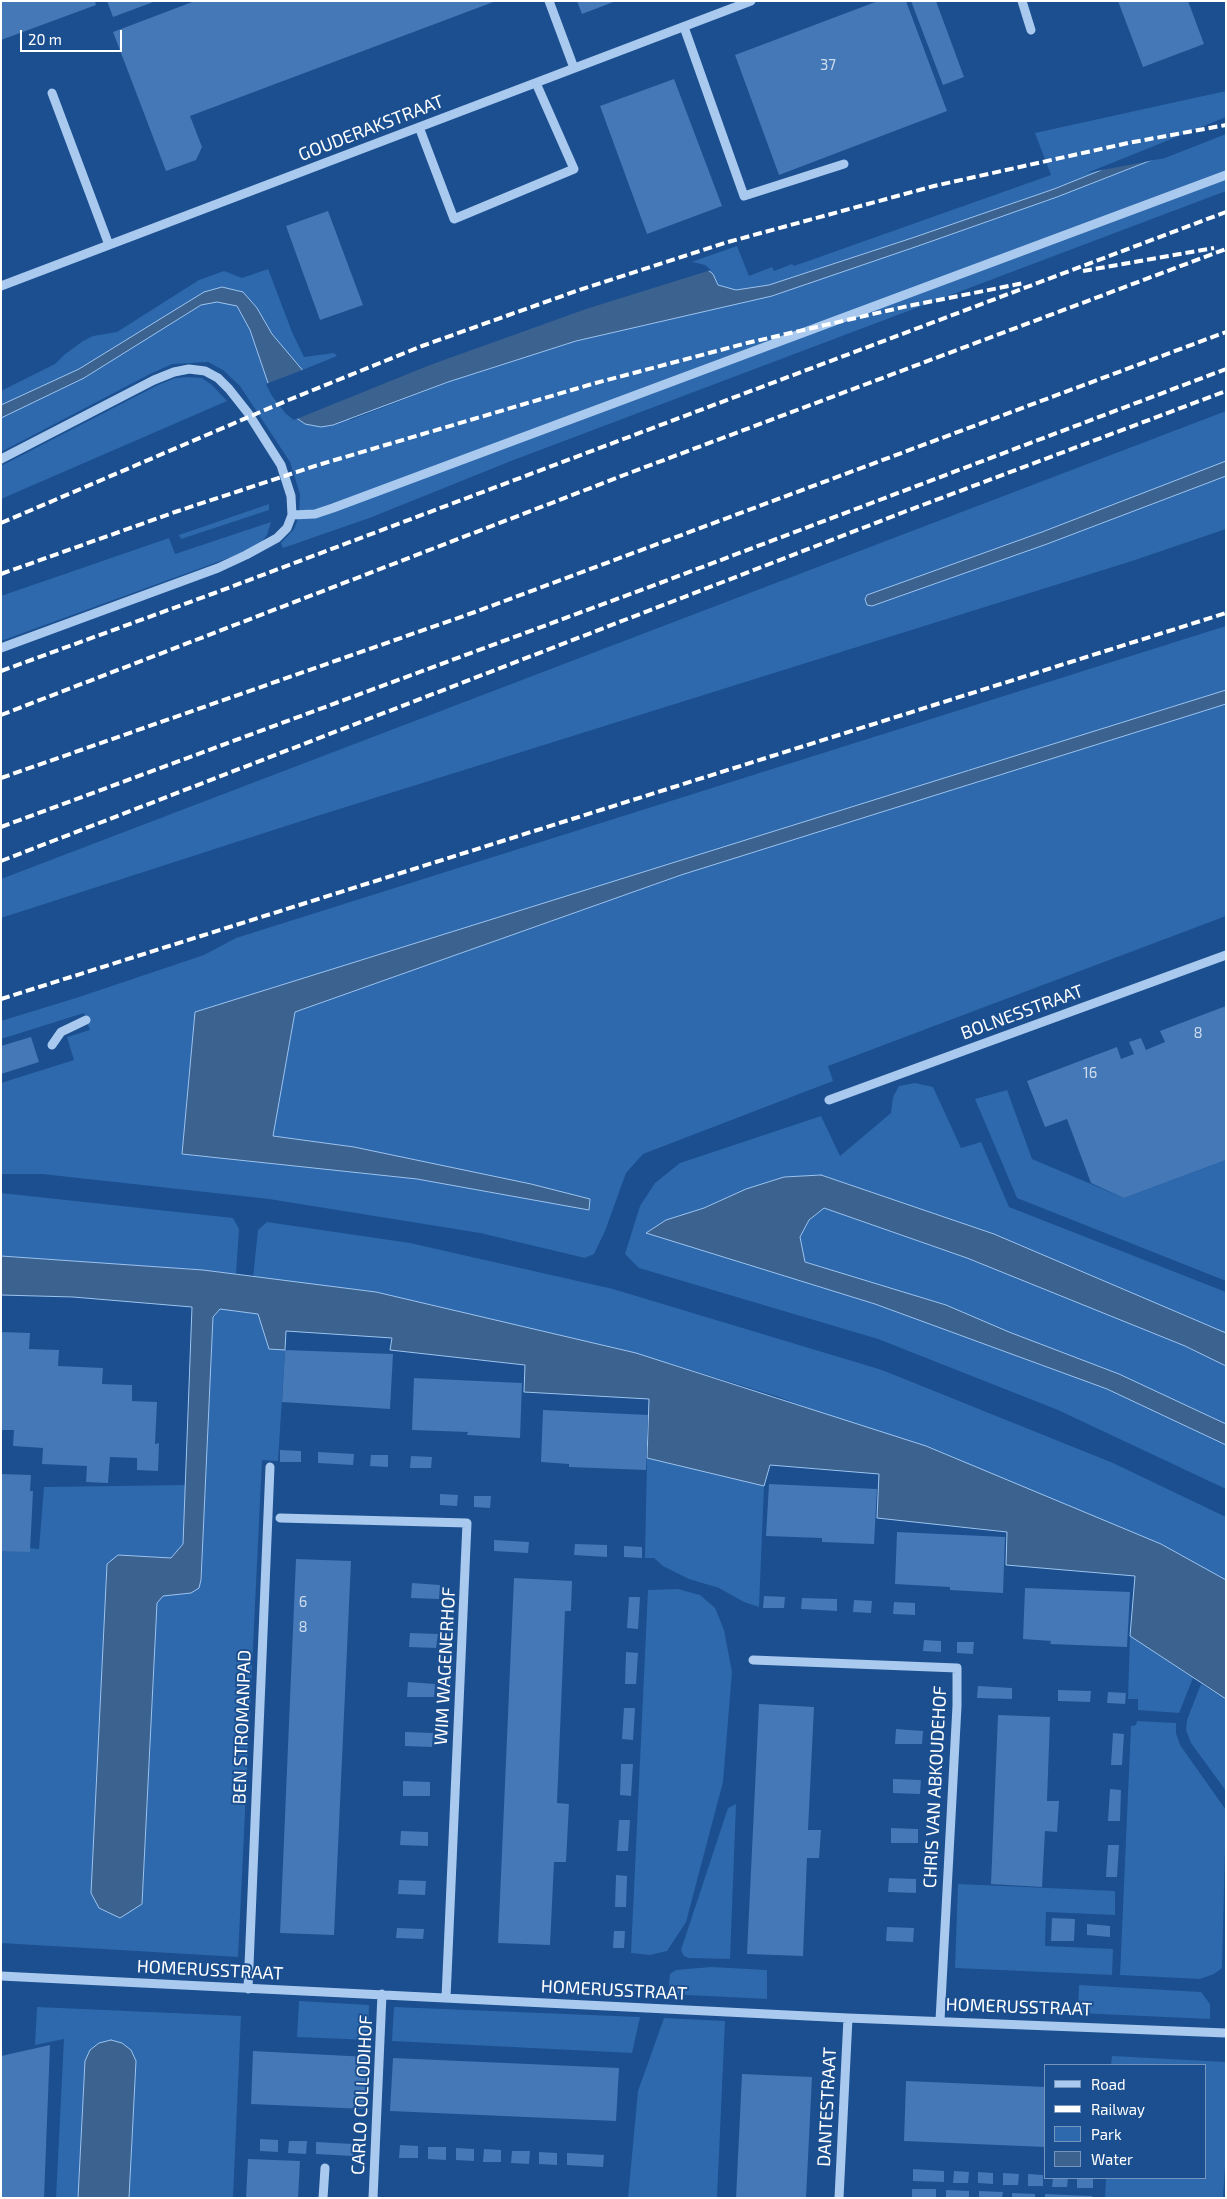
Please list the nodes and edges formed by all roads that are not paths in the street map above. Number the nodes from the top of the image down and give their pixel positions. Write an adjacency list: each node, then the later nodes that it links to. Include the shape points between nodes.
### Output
1 (548, 1): 6 (street)
2 (751, 1): 4 (street, GOUDERAKSTRAAT)
3 (1022, 1): 5 (street)
4 (684, 27): 6 (street, GOUDERAKSTRAAT); 10 (street, via 744,196)
5 (1031, 30)
6 (574, 68): 7 (street, GOUDERAKSTRAAT)
7 (536, 83): 9 (street, GOUDERAKSTRAAT); 9 (street, via 574,170 454,219)
8 (52, 92): 12 (street)
9 (419, 127): 12 (street, GOUDERAKSTRAAT)
10 (844, 164)
11 (1226, 175): 15 (street, via 342,505 315,514)
12 (109, 245): 13 (street, GOUDERAKSTRAAT)
13 (1, 286)
14 (1, 458): 15 (street, via 154,380 174,372 205,371 229,389 281,465 291,496)
15 (292, 515): 16 (street, via 287,528 277,538 218,568)
16 (1, 648)
17 (1226, 955): 20 (street, BOLNESSTRAAT)
18 (86, 1020): 19 (street, via 61,1032)
19 (52, 1045)
20 (829, 1100)
21 (270, 1467): 25 (street, BEN STROMANPAD)
22 (280, 1518): 27 (street, WIM WAGENERHOF, via 467,1523)
23 (753, 1660): 29 (street, CHRIS VAN ABKOUDEHOF, via 956,1668)
24 (1, 1976): 25 (street, HOMERUSSTRAAT)
25 (248, 1989): 26 (street, HOMERUSSTRAAT)
26 (382, 1994): 27 (street, HOMERUSSTRAAT); 33 (street, CARLO COLLODIHOF)
27 (446, 1998): 28 (street, HOMERUSSTRAAT)
28 (848, 2018): 29 (street, HOMERUSSTRAAT); 34 (street, DANTESTRAAT)
29 (940, 2020): 30 (street, HOMERUSSTRAAT)
30 (1226, 2033)
31 (325, 2168): 32 (street, CARLO COLLODIHOF)
32 (323, 2198)
33 (373, 2198)
34 (839, 2198)

